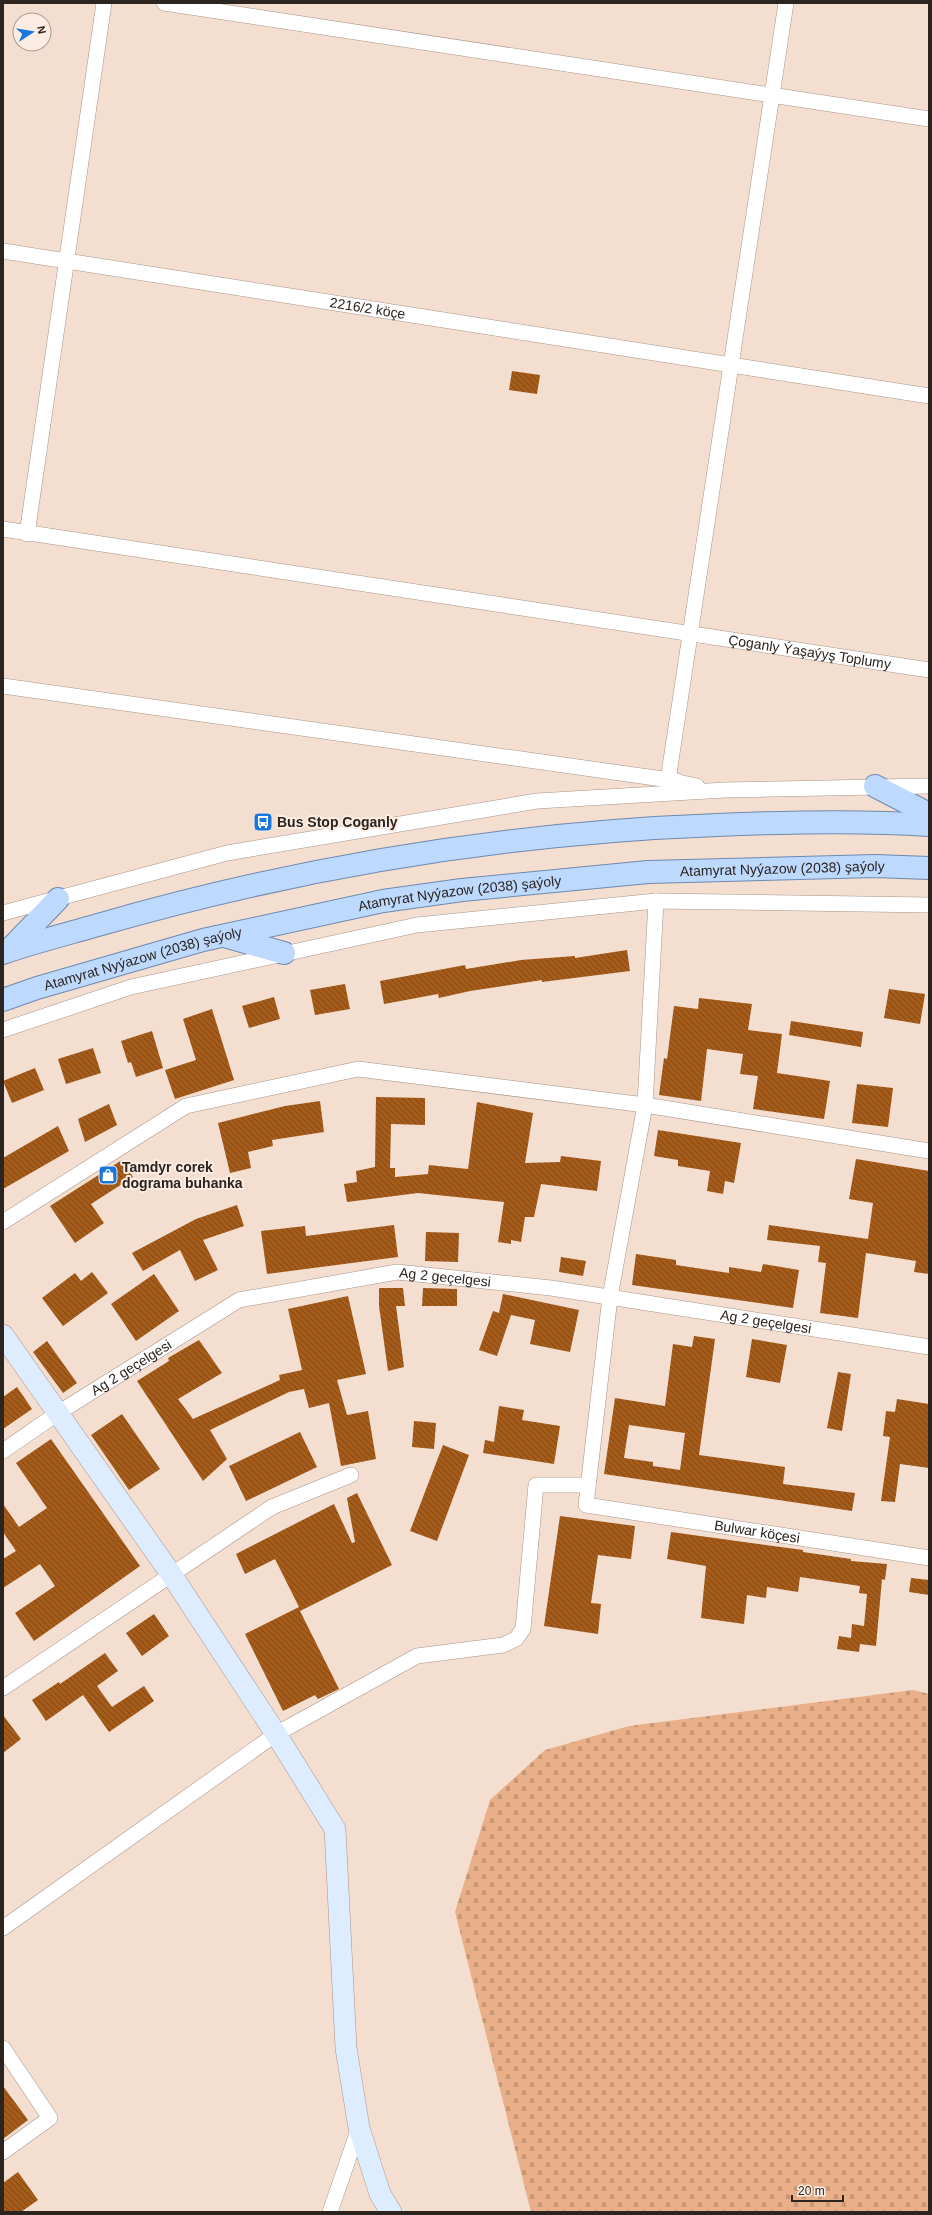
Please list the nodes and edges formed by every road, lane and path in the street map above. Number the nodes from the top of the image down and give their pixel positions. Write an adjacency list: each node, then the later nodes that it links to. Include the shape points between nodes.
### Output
1 (104, 3): 7 (street)
2 (164, 3): 4 (street)
3 (786, 3): 4 (street)
4 (772, 95): 5 (street); 8 (street)
5 (929, 119)
6 (3, 251): 7 (street, 2216/2 köçe)
7 (67, 261): 8 (street, 2216/2 köçe); 11 (street)
8 (732, 365): 9 (street); 12 (street)
9 (929, 396)
10 (3, 529): 11 (street, Çoganly Ýaşaýyş Toplumy)
11 (27, 534): 12 (street, Çoganly Ýaşaýyş Toplumy)
12 (690, 634): 13 (street, Çoganly Ýaşaýyş Toplumy); 15 (street)
13 (929, 670)
14 (3, 686): 15 (street)
15 (668, 780): 18 (street)
16 (875, 786): 17 (street); 18 (street); 19 (main road)
17 (929, 786)
18 (720, 790): 22 (street, via 537,801 227,853)
19 (929, 814)
20 (929, 825): 27 (main road, via 776,823 663,827 486,844 386,858 178,902)
21 (929, 868): 26 (main road, Atamyrat Nyýazow (2038) şaýoly, via 875,866 648,872 539,882 383,901)
22 (58, 899): 25 (street); 27 (main road)
23 (656, 901): 24 (street); 28 (street, via 418,925); 31 (street)
24 (929, 905)
25 (3, 913)
26 (221, 935): 28 (main road); 29 (main road, Atamyrat Nyýazow (2038) şaýoly)
27 (5, 952)
28 (284, 954): 30 (street, via 131,987)
29 (3, 1000)
30 (3, 1030)
31 (645, 1105): 32 (street); 33 (street, via 358,1069 186,1106); 34 (street)
32 (929, 1151)
33 (3, 1222)
34 (610, 1297): 36 (street, Ag 2 geçelgesi); 37 (street, Ag 2 geçelgesi, via 551,1288 397,1272 239,1300); 40 (street)
35 (3, 1335): 37 (street)
36 (929, 1347)
37 (58, 1413): 38 (street, Ag 2 geçelgesi); 42 (street)
38 (3, 1451)
39 (351, 1475): 42 (street, via 272,1506)
40 (588, 1486): 41 (street, Bulwar köçesi, via 586,1505); 44 (street, via 536,1485 523,1629 516,1639 502,1645 417,1656)
41 (929, 1558)
42 (171, 1574): 43 (street); 44 (street)
43 (3, 1688)
44 (276, 1734): 45 (street); 47 (street, via 335,1829 346,2048)
45 (3, 1928)
46 (3, 2048): 48 (street, via 50,2118)
47 (360, 2128): 49 (street); 50 (street, via 380,2194)
48 (3, 2152)
49 (330, 2212)
50 (391, 2212)

